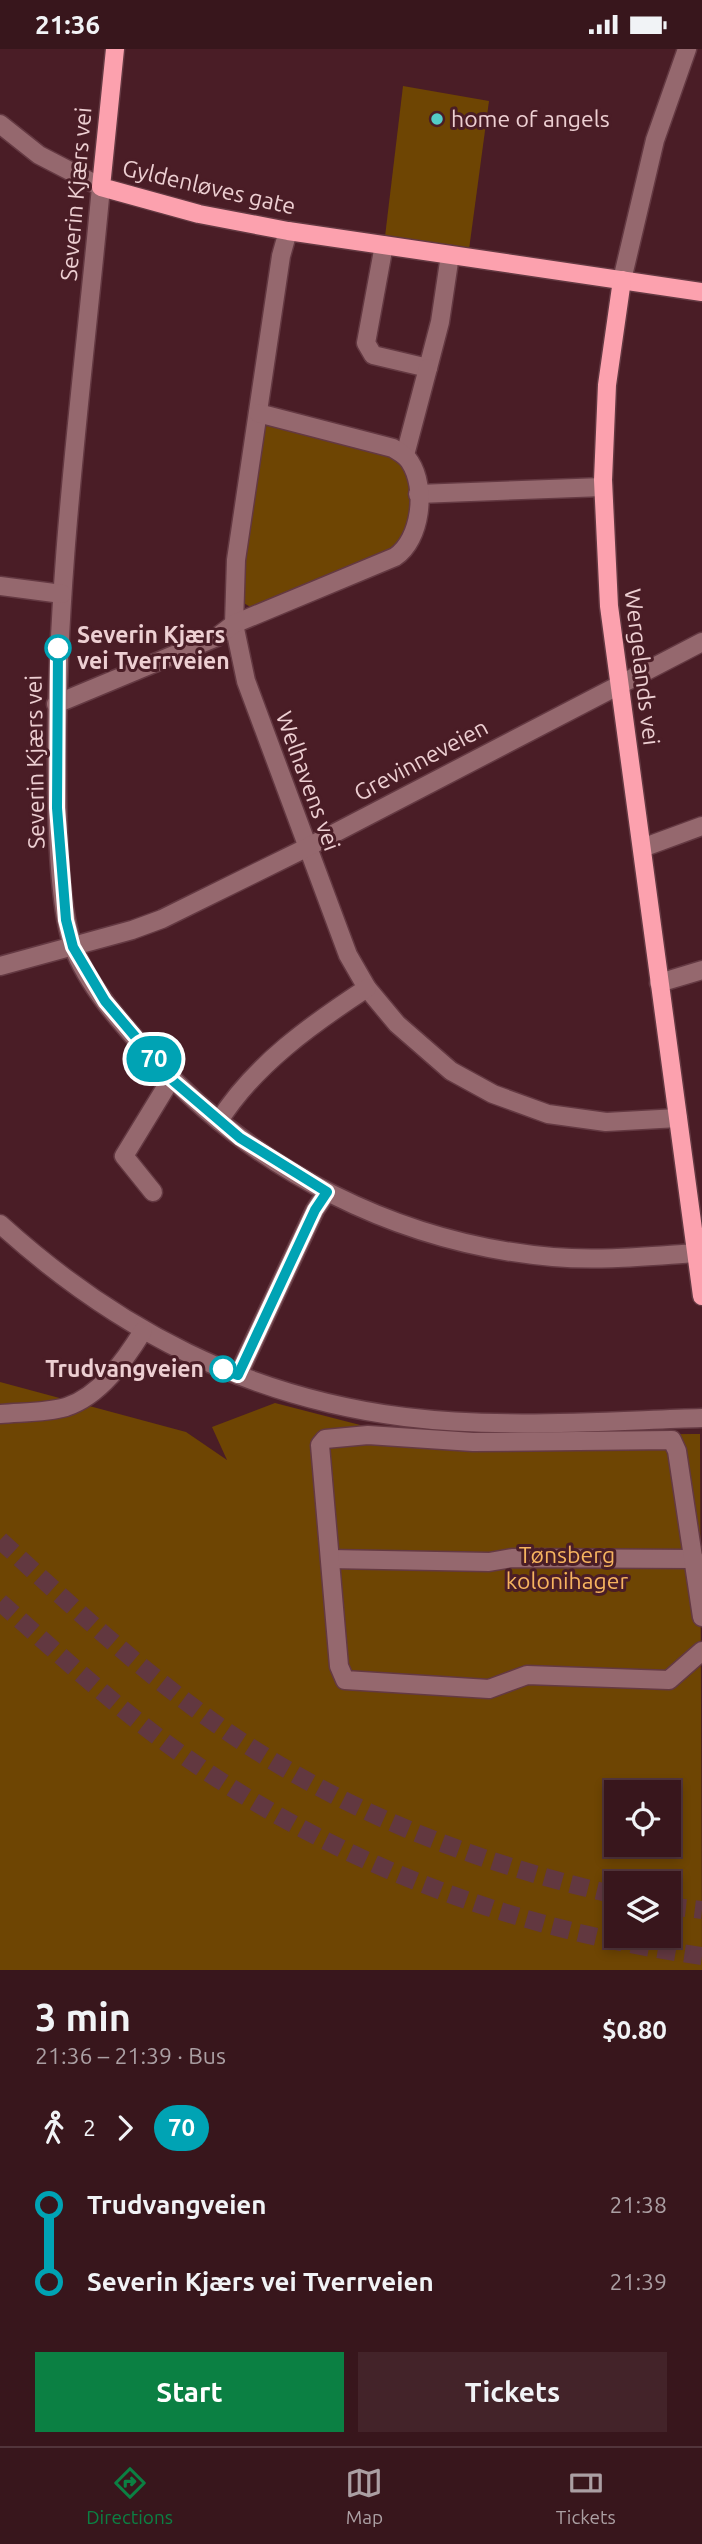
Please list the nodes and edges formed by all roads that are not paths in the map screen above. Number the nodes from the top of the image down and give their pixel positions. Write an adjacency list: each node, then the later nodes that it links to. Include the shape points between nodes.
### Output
1 (115, 49): 4 (main road, Severin Kjærs vei)
2 (687, 49): 8 (street, Wergelands vei, via 655,140)
3 (0, 124): 4 (street, Gyldenløves gate, via 39,155)
4 (101, 187): 5 (main road, Gyldenløves gate, via 199,214); 16 (street, Severin Kjærs vei)
5 (288, 231): 6 (main road, Gyldenløves gate); 11 (street, Welhavens vei)
6 (384, 246): 7 (main road, Gyldenløves gate); 10 (street, via 366,343 373,355)
7 (450, 255): 8 (main road, Gyldenløves gate); 10 (street)
8 (622, 280): 9 (main road, Gyldenløves gate); 13 (main road, Wergelands vei, via 607,385)
9 (702, 292)
10 (428, 369): 12 (street)
11 (258, 413): 12 (street); 17 (street, Welhavens vei, via 236,560)
12 (405, 455): 14 (street, via 418,478)
13 (603, 487): 14 (street); 19 (main road, Wergelands vei, via 609,607)
14 (418, 493): 17 (street, via 418,525 404,551)
15 (0, 586): 16 (street)
16 (62, 594): 20 (street, Severin Kjærs vei)
17 (234, 624): 20 (street, via 217,637); 22 (street, Welhavens vei, via 246,681)
18 (702, 642): 19 (street, Grevinneveien)
19 (619, 684): 22 (street, Grevinneveien); 23 (main road, Wergelands vei)
20 (56, 704): 24 (street, Severin Kjærs vei, via 57,808 66,920)
21 (702, 826): 23 (street)
22 (306, 848): 24 (street, Grevinneveien, via 162,919); 28 (street, Welhavens vei, via 338,933)
23 (642, 848): 27 (main road, Wergelands vei)
24 (73, 947): 25 (street, Grevinneveien); 29 (street, Severin Kjærs vei, via 105,1001)
25 (0, 967)
26 (702, 970): 27 (street)
27 (659, 983): 30 (main road, Wergelands vei)
28 (367, 988): 30 (street, Welhavens vei, via 417,1043 452,1071 493,1094 548,1114 606,1122); 31 (street, via 292,1042 229,1105)
29 (171, 1079): 31 (street, Severin Kjærs vei); 32 (street, via 124,1156)
30 (678, 1118): 35 (main road, Wergelands vei)
31 (219, 1121): 33 (street, Severin Kjærs vei)
32 (153, 1192)
33 (327, 1192): 35 (street, Severin Kjærs vei, via 394,1223 513,1251 601,1259); 38 (street)
34 (0, 1224): 37 (street, via 38,1259)
35 (696, 1253): 36 (main road, Wergelands vei)
36 (702, 1296)
37 (143, 1331): 38 (street); 39 (street, via 110,1377 83,1398 66,1406)
38 (238, 1375): 40 (street, via 319,1400 405,1417 559,1422)
39 (0, 1414)
40 (702, 1418)
41 (330, 1559): 42 (street); 42 (street, via 320,1445 325,1439 369,1435 473,1442 672,1440); 44 (street, via 339,1666 341,1675 351,1682 488,1689 527,1675 669,1680)
42 (694, 1559): 43 (street)
43 (702, 1617)
44 (702, 1651)

